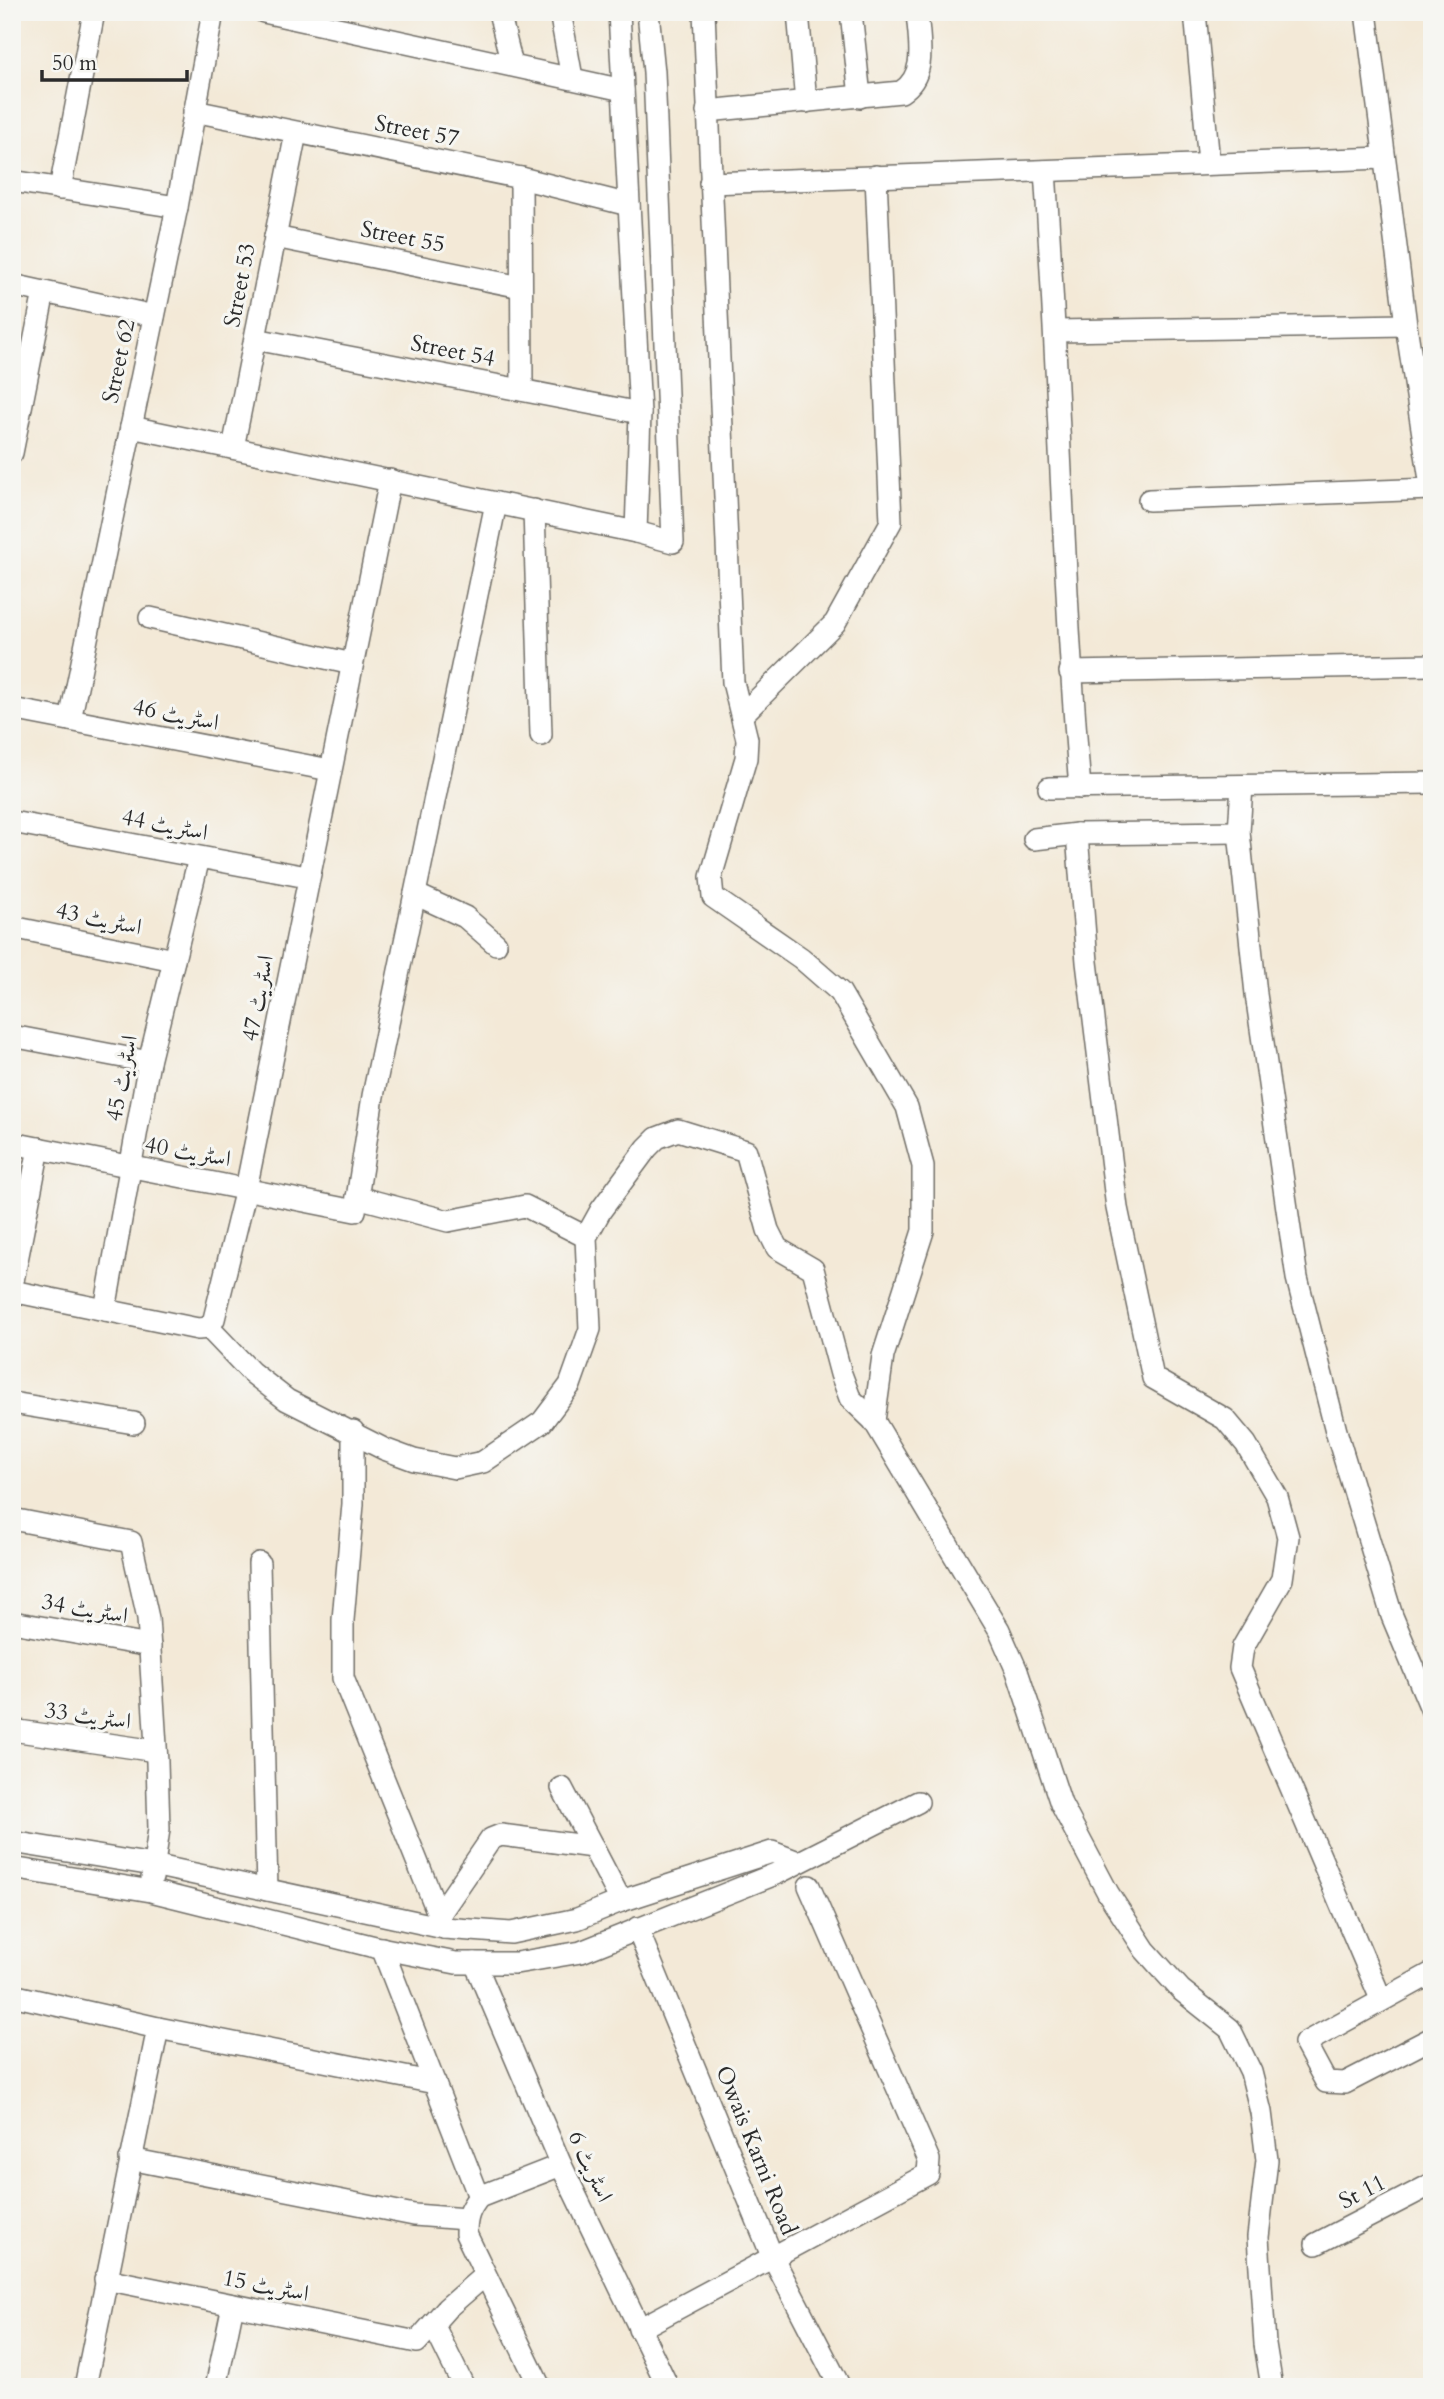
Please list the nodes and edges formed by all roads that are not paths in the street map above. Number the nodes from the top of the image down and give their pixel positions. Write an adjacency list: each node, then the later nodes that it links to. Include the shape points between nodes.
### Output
1 (94, 12): 29 (street)
2 (213, 12): 19 (street, Street 62)
3 (264, 12): 14 (street)
4 (499, 12): 14 (street)
5 (560, 12): 15 (street)
6 (619, 12): 16 (street)
7 (648, 12): 50 (street, via 673,542)
8 (704, 12): 20 (street)
9 (797, 12): 18 (street)
10 (851, 12): 17 (street)
11 (917, 12): 17 (street, via 919,62 914,84 901,92)
12 (1195, 12): 23 (street)
13 (1366, 12): 22 (street)
14 (512, 65): 15 (street)
15 (572, 78): 16 (street)
16 (623, 90): 30 (street)
17 (860, 97): 18 (street)
18 (806, 102): 20 (street)
19 (194, 111): 21 (street, Street 57); 31 (street, Street 62)
20 (707, 111): 28 (street)
21 (296, 133): 26 (street, Street 57); 32 (street, Street 53)
22 (1384, 158): 23 (street); 37 (street)
23 (1209, 163): 24 (street)
24 (1045, 172): 25 (street); 38 (street)
25 (876, 176): 28 (street); 56 (street, via 891,523 835,623)
26 (522, 178): 30 (street, Street 57); 34 (street)
27 (12, 181): 29 (street)
28 (710, 183): 56 (street, via 733,682)
29 (60, 189): 31 (street)
30 (629, 205): 41 (street)
31 (177, 207): 36 (street, Street 62)
32 (275, 237): 34 (street, Street 55); 39 (street, Street 53)
33 (12, 285): 35 (street)
34 (521, 287): 40 (street)
35 (44, 292): 36 (street); 44 (street)
36 (154, 316): 42 (street, Street 62)
37 (1406, 325): 38 (street); 46 (street)
38 (1056, 331): 54 (street)
39 (255, 339): 40 (street, Street 54); 43 (street, Street 53)
40 (522, 390): 41 (street, Street 54)
41 (640, 413): 50 (street)
42 (131, 427): 43 (street); 57 (street, Street 62)
43 (233, 448): 45 (street)
44 (12, 453)
45 (390, 480): 48 (street); 52 (street, اسٹریٹ 47)
46 (1432, 491): 47 (street)
47 (1149, 500)
48 (496, 503): 49 (street); 70 (street)
49 (534, 510): 50 (street); 58 (street)
50 (636, 532)
51 (150, 618): 52 (street)
52 (352, 664): 59 (street, اسٹریٹ 47)
53 (1432, 664): 54 (street)
54 (1070, 672): 63 (street)
55 (12, 709): 57 (street, اسٹریٹ 46)
56 (742, 715): 86 (street, via 746,758 711,877 713,897 802,958 839,992 907,1107 923,1166 923,1231 883,1356)
57 (70, 720): 59 (street, اسٹریٹ 46)
58 (541, 736)
59 (330, 770): 69 (street, اسٹریٹ 47)
60 (1432, 783): 61 (street)
61 (1242, 786): 63 (street); 65 (street)
62 (1049, 788): 63 (street)
63 (1080, 788)
64 (12, 822): 68 (street, اسٹریٹ 44)
65 (1239, 832): 66 (street); 93 (street, via 1256,994 1297,1278 1336,1431 1392,1616)
66 (1077, 834): 67 (street); 113 (street, via 1087,962 1117,1208 1153,1378 1225,1419 1246,1444 1277,1497 1288,1537 1282,1579 1243,1647 1240,1668)
67 (1034, 839)
68 (199, 858): 69 (street, اسٹریٹ 44); 73 (street, اسٹریٹ 45)
69 (307, 877): 79 (street, اسٹریٹ 47)
70 (415, 894): 72 (street, via 465,917); 80 (street)
71 (12, 927): 73 (street, اسٹریٹ 43)
72 (496, 944)
73 (174, 960): 75 (street, اسٹریٹ 45)
74 (12, 1036): 75 (street)
75 (149, 1062): 78 (street, اسٹریٹ 45)
76 (12, 1143): 77 (street, اسٹریٹ 40)
77 (39, 1148): 78 (street, اسٹریٹ 40); 82 (street)
78 (130, 1168): 79 (street, اسٹریٹ 40); 83 (street, اسٹریٹ 45)
79 (246, 1189): 80 (street, اسٹریٹ 40); 84 (street, اسٹریٹ 47)
80 (356, 1204): 81 (street, اسٹریٹ 40, via 448,1221 525,1206)
81 (586, 1237): 86 (street, via 601,1210 657,1138 678,1130 746,1151 768,1230 777,1248 813,1269 850,1398); 88 (street, via 587,1344 570,1385 526,1436 483,1462 454,1468 398,1455)
82 (12, 1289): 83 (street)
83 (105, 1310): 84 (street)
84 (209, 1328): 88 (street, via 278,1394)
85 (12, 1403): 87 (street)
86 (874, 1421): 135 (street, via 999,1630 1061,1804 1108,1893 1144,1950 1181,1990 1230,2029 1251,2072 1267,2160 1258,2237)
87 (134, 1423)
88 (353, 1431): 107 (street, via 354,1504 343,1620 343,1678)
89 (12, 1519): 92 (street, via 131,1542 148,1618)
90 (260, 1563): 104 (street)
91 (12, 1622): 92 (street, اسٹریٹ 34)
92 (149, 1646): 95 (street)
93 (1432, 1711)
94 (12, 1730): 95 (street, اسٹریٹ 33)
95 (156, 1751): 101 (street, via 159,1829)
96 (562, 1788): 99 (street)
97 (918, 1802): 100 (street)
98 (12, 1842): 101 (street)
99 (593, 1847): 106 (street); 107 (street, via 501,1835 491,1839)
100 (798, 1862): 106 (street, via 772,1852); 108 (street)
101 (153, 1865): 104 (street); 105 (street)
102 (12, 1868): 105 (street)
103 (809, 1886): 123 (street, via 929,2160 928,2174)
104 (267, 1890): 107 (street)
105 (151, 1891): 109 (street)
106 (621, 1901): 107 (street, via 577,1919 511,1933)
107 (442, 1922)
108 (637, 1928): 110 (street, via 581,1952 516,1963); 123 (street, Owais Karni Road)
109 (382, 1948): 110 (street, via 456,1964); 116 (street)
110 (475, 1963): 118 (street, اسٹریٹ 6)
111 (1432, 1973): 113 (street)
112 (12, 1996): 114 (street)
113 (1381, 1999): 115 (street, via 1305,2043 1326,2082 1345,2084)
114 (158, 2028): 116 (street); 117 (street)
115 (1432, 2038)
116 (435, 2083): 120 (street)
117 (130, 2159): 121 (street, via 414,2215); 125 (street)
118 (561, 2165): 120 (street); 128 (street, اسٹریٹ 6)
119 (1432, 2184): 122 (street, St 11)
120 (479, 2197): 121 (street)
121 (466, 2219): 124 (street, via 466,2234)
122 (1316, 2244)
123 (772, 2256): 128 (street); 134 (street, Owais Karni Road)
124 (485, 2275): 127 (street); 132 (street)
125 (105, 2279): 126 (street, اسٹریٹ 15); 129 (street)
126 (233, 2305): 127 (street, اسٹریٹ 15, via 418,2342); 130 (street)
127 (433, 2324): 131 (street)
128 (639, 2329): 133 (street, اسٹریٹ 6)
129 (85, 2387)
130 (216, 2387)
131 (464, 2387)
132 (540, 2387)
133 (668, 2387)
134 (840, 2387)
135 (1272, 2387)

